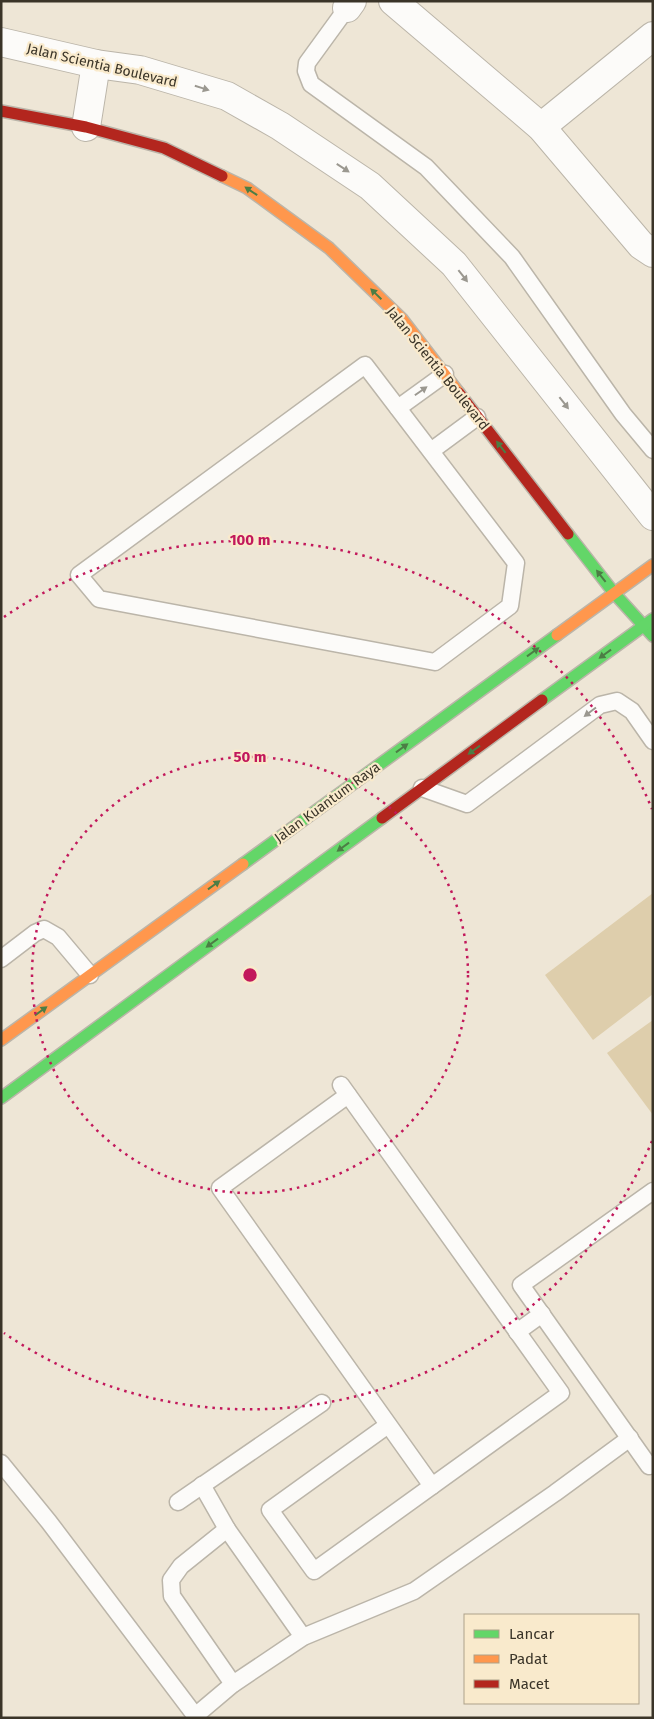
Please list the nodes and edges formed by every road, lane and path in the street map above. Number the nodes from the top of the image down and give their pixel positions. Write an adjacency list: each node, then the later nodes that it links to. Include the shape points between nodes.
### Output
1 (393, 1): 8 (street)
2 (350, 5): 13 (lane, via 307,63 311,84 426,167 512,257 623,414)
3 (653, 36): 8 (street)
4 (1, 42): 5 (street, Jalan Scientia Boulevard)
5 (96, 64): 7 (street); 15 (street, Jalan Scientia Boulevard, one-way to 15, via 140,70 227,96 280,126 370,186 454,264)
6 (1, 111): 7 (street, Jalan Scientia Boulevard)
7 (86, 127): 10 (street, Jalan Scientia Boulevard, one-way to 7, via 402,319 329,248 247,188 164,148)
8 (541, 127): 9 (street, via 641,245)
9 (653, 254)
10 (445, 374): 11 (lane, one-way to 10); 12 (street, Jalan Scientia Boulevard)
11 (398, 408): 14 (lane); 14 (lane, via 365,364 80,574 99,599 435,662 510,606 516,563)
12 (478, 417): 14 (lane); 17 (street, Jalan Scientia Boulevard, one-way to 12)
13 (653, 450)
14 (431, 451)
15 (653, 516)
16 (653, 565): 17 (street, Jalan Kuantum Raya)
17 (614, 593): 18 (street, Jalan Scientia Boulevard); 23 (street, Jalan Kuantum Raya, one-way to 17)
18 (648, 622): 19 (street, Jalan Scientia Boulevard); 21 (street, one-way to 21)
19 (653, 636)
20 (653, 741): 21 (lane, one-way to 21, via 632,711 618,701 600,705 467,804)
21 (422, 788): 25 (street, one-way to 25)
22 (1, 959): 23 (lane, via 44,929 58,937)
23 (90, 975): 24 (street, Jalan Kuantum Raya, one-way to 23)
24 (1, 1040)
25 (1, 1098)
26 (653, 1191): 27 (lane, via 521,1285)
27 (542, 1314): 28 (lane); 31 (lane)
28 (517, 1332): 30 (lane, via 344,1090 220,1188); 35 (lane, via 561,1393)
29 (322, 1403): 34 (lane)
30 (388, 1425): 35 (lane); 35 (lane, via 270,1510 275,1517 314,1571)
31 (630, 1438): 33 (lane, via 649,1466); 38 (lane, via 414,1591)
32 (1, 1463): 40 (lane)
33 (653, 1464)
34 (202, 1485): 36 (lane); 37 (lane)
35 (432, 1486)
36 (178, 1502)
37 (227, 1529): 38 (lane); 39 (lane, via 181,1566 171,1580 172,1596)
38 (303, 1637): 39 (lane)
39 (234, 1684): 40 (lane)
40 (196, 1717)

